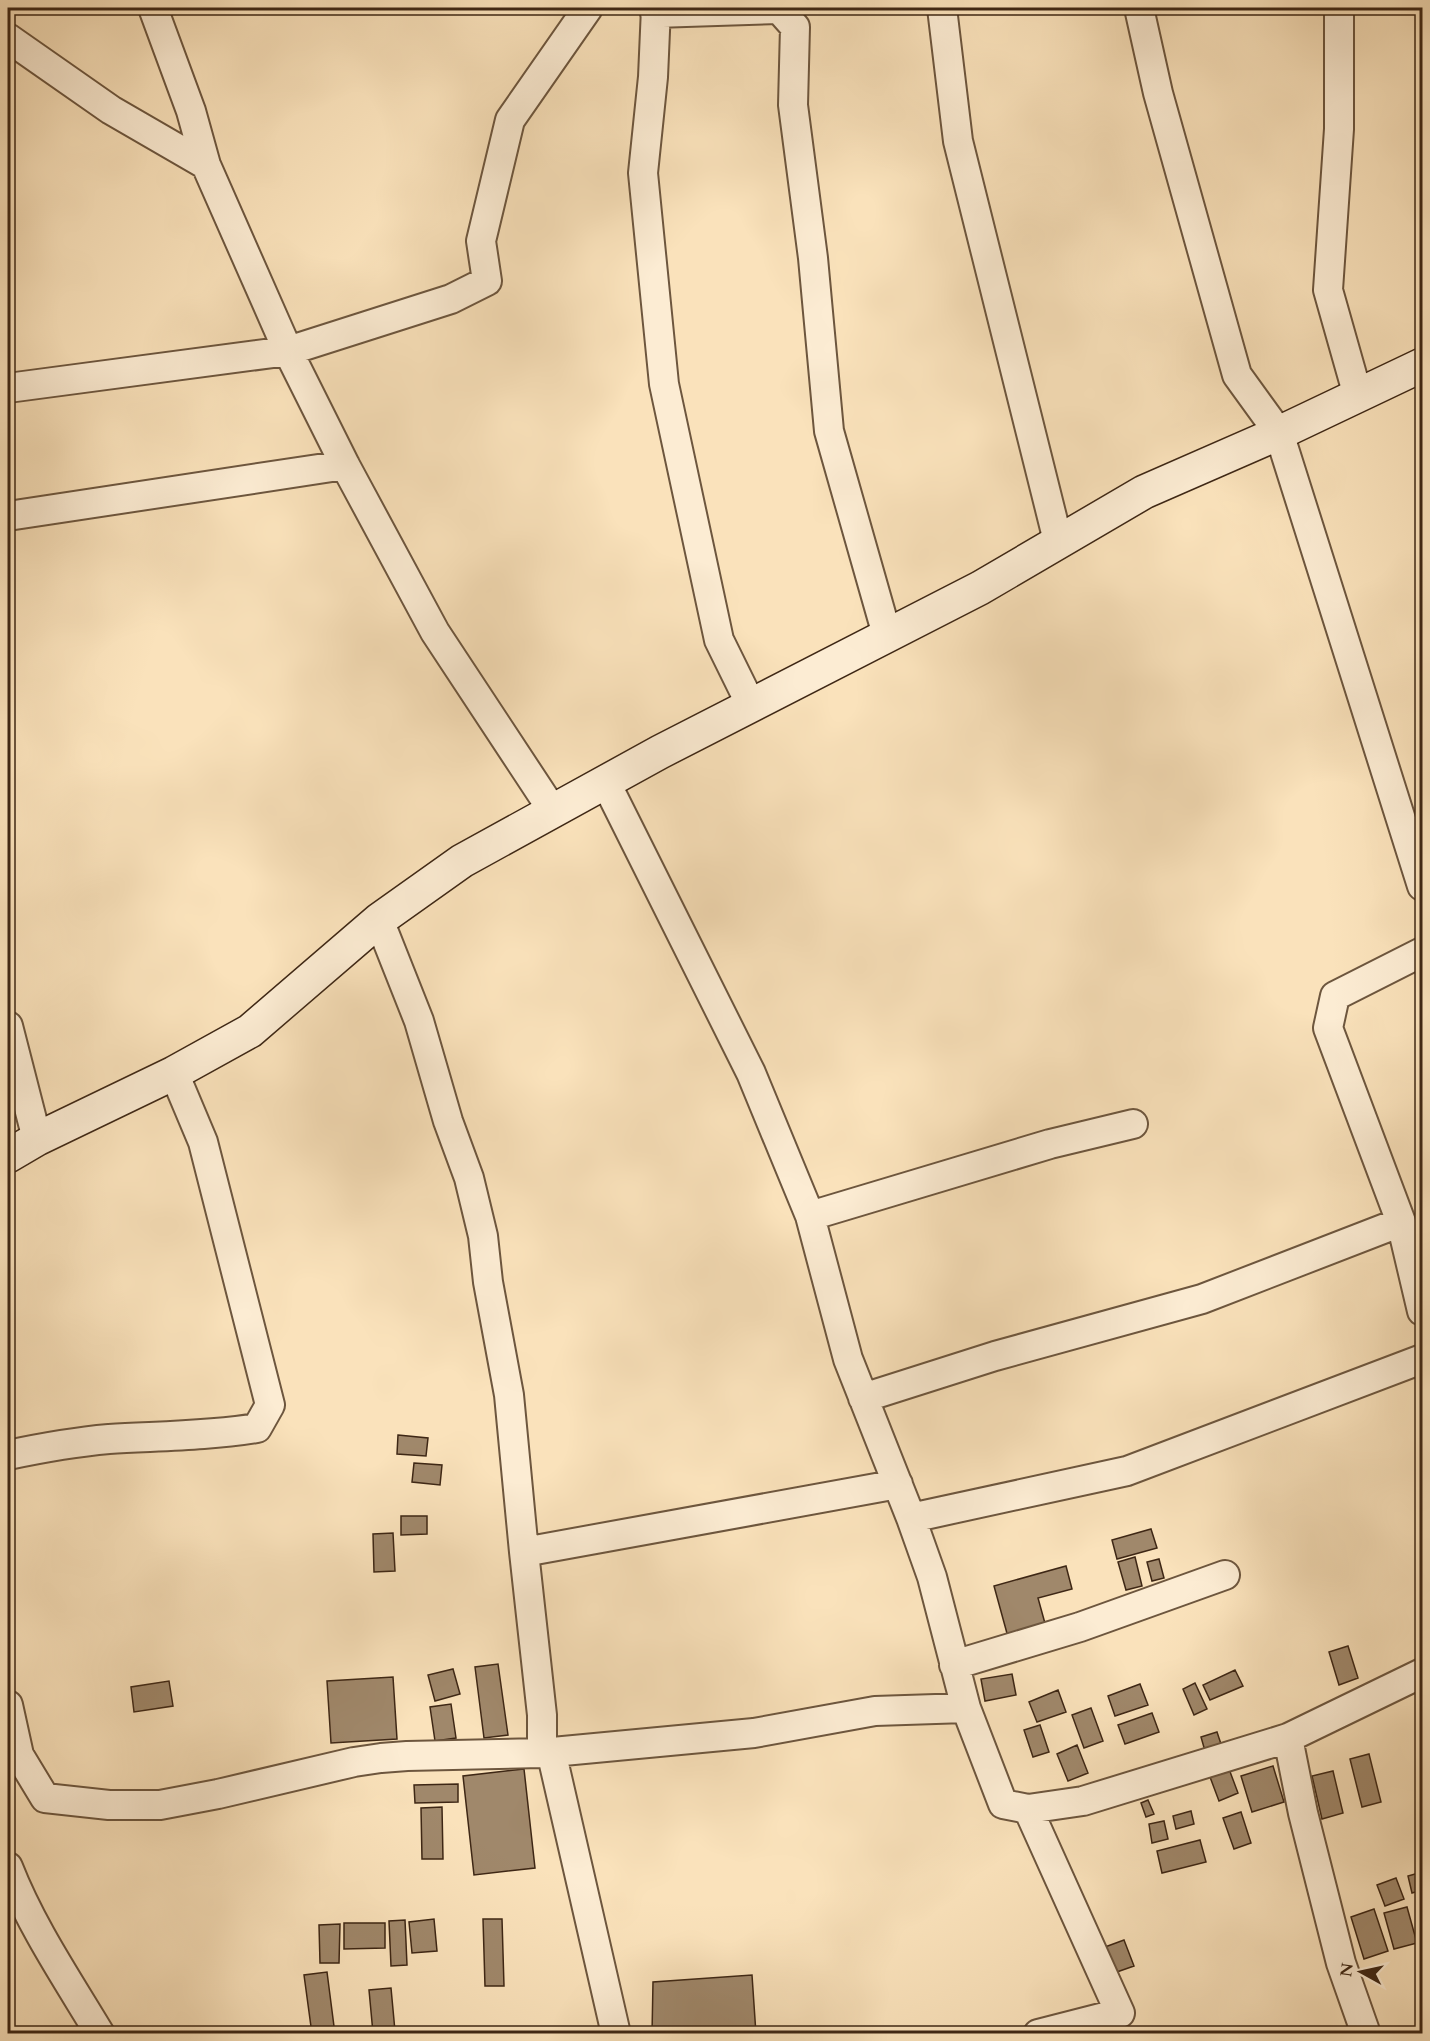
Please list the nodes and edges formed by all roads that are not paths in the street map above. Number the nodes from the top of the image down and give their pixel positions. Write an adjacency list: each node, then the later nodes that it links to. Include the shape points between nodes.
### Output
1 (153, 8): 8 (street)
2 (588, 8): 9 (street, via 510,120 481,240 487,281 451,299)
3 (942, 8): 16 (street, via 958,141)
4 (1140, 8): 13 (street, via 1158,93 1237,375)
5 (1339, 8): 12 (street, via 1339,129 1328,290)
6 (655, 10): 17 (street, via 779,9 795,27 793,105 813,258 829,431); 18 (street, via 643,173 664,384 719,640)
7 (8, 38): 8 (street, via 111,110)
8 (206, 165): 9 (street)
9 (288, 351): 11 (street); 14 (street)
10 (1422, 365): 12 (street)
11 (8, 388)
12 (1358, 396): 13 (street)
13 (1279, 433): 16 (street, via 1144,492); 21 (street)
14 (345, 465): 15 (street); 20 (street, via 435,632)
15 (8, 516)
16 (1058, 541): 17 (street, via 980,588)
17 (887, 635): 18 (street)
18 (751, 705): 19 (street)
19 (606, 783): 20 (street); 29 (street, via 751,1073)
20 (553, 811): 22 (street, via 462,861)
21 (1422, 886)
22 (379, 920): 25 (street, via 250,1031); 37 (street, via 419,1021 469,1178 483,1236 509,1395)
23 (1422, 952): 30 (street, via 1335,996 1328,1028)
24 (8, 1026): 27 (street)
25 (174, 1073): 27 (street); 34 (street, via 202,1142 270,1405 257,1428 107,1440)
26 (1133, 1124): 29 (street, via 1050,1144)
27 (37, 1139): 28 (street)
28 (8, 1156)
29 (810, 1216): 33 (street, via 848,1359)
30 (1401, 1222): 31 (street); 33 (street, via 1202,1299 995,1356)
31 (1422, 1311)
32 (1422, 1359): 36 (street, via 1127,1471)
33 (863, 1398): 35 (street)
34 (8, 1455)
35 (898, 1484): 36 (street); 37 (street)
36 (911, 1518): 39 (street, via 932,1577)
37 (524, 1552): 44 (street)
38 (1225, 1575): 39 (street, via 1080,1627)
39 (954, 1665): 42 (street)
40 (1422, 1673): 43 (street)
41 (8, 1705): 45 (street)
42 (966, 1708): 44 (street, via 875,1711 754,1732); 46 (street, via 1003,1803)
43 (1288, 1738): 46 (street, via 1083,1801); 52 (street, via 1341,1963)
44 (547, 1752): 45 (street, via 381,1758 160,1805 109,1806 45,1798); 50 (street)
45 (13, 1755)
46 (1028, 1809): 48 (street)
47 (8, 1867): 49 (street, via 21,1901)
48 (1123, 2024): 51 (street)
49 (100, 2034)
50 (616, 2034)
51 (1038, 2034)
52 (1366, 2034)

